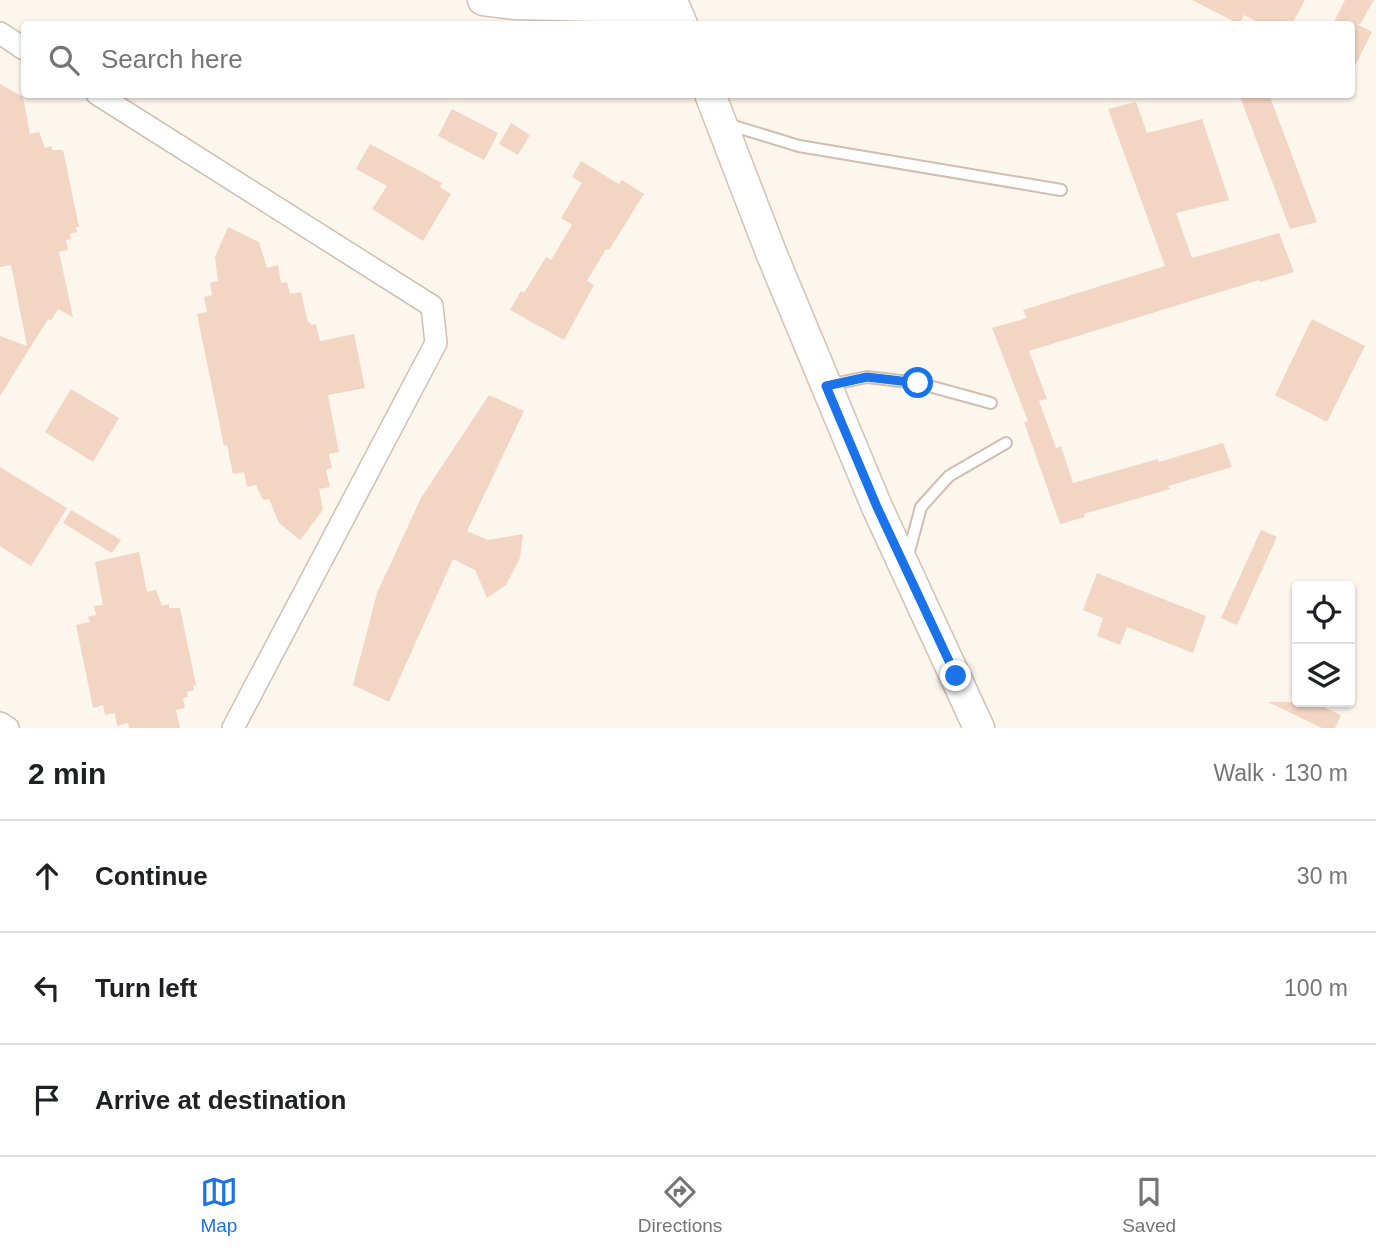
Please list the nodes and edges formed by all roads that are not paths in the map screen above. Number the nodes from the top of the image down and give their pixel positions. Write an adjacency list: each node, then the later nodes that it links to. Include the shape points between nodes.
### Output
1 (483, 0): 2 (street, via 675,8)
2 (681, 21)
3 (0, 33): 4 (street)
4 (21, 47)
5 (103, 98): 15 (street, via 432,306 436,343)
6 (712, 98): 7 (street)
7 (721, 122): 8 (lane, via 799,146); 9 (street)
8 (1061, 190)
9 (826, 386): 10 (lane, via 867,377 918,383); 12 (street)
10 (991, 403)
11 (1006, 443): 12 (lane, via 949,476 921,507)
12 (905, 567): 16 (street)
13 (0, 723): 14 (street)
14 (8, 728)
15 (233, 728)
16 (979, 728)

